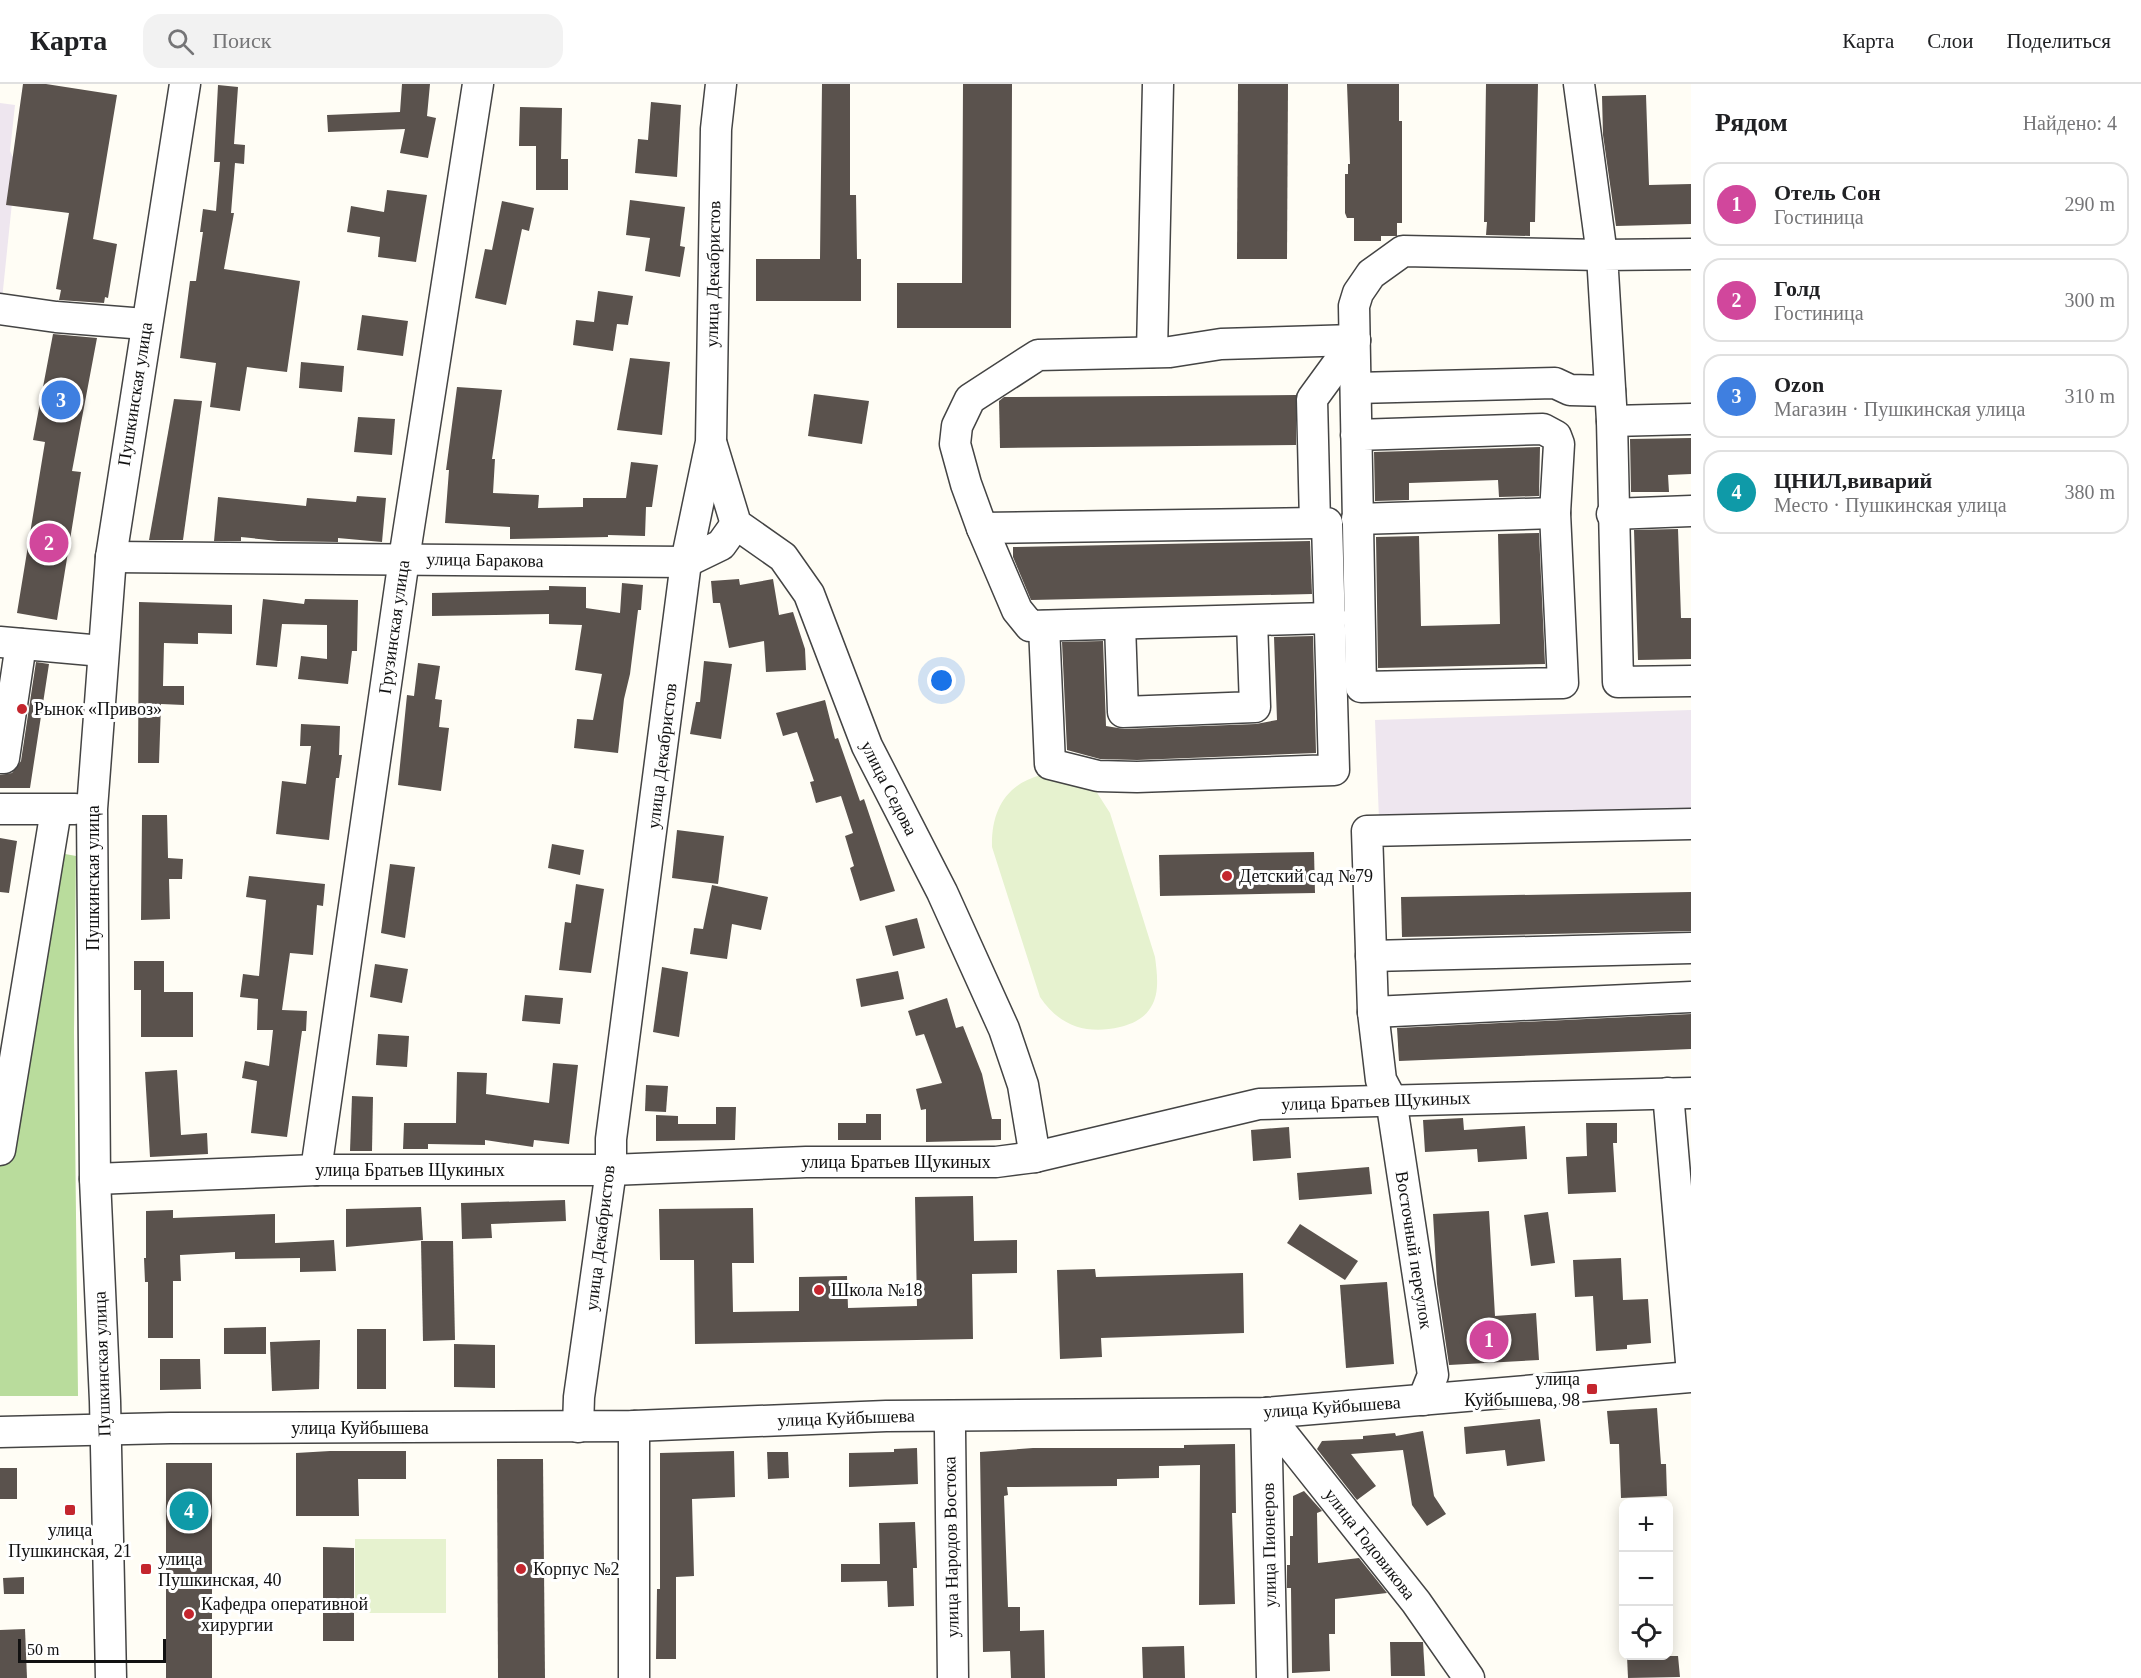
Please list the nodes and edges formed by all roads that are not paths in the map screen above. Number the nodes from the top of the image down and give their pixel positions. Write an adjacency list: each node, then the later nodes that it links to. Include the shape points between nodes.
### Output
1 (185, 84): 9 (street, Пушкинская улица)
2 (478, 84): 26 (street, Грузинская улица)
3 (721, 84): 17 (street, улица Декабристов, via 716,129)
4 (1158, 84): 11 (street)
5 (1579, 84): 7 (street)
6 (1691, 254): 7 (street)
7 (1602, 255): 10 (street, via 1403,252 1371,274 1358,293 1354,306); 13 (street)
8 (0, 309): 9 (street)
9 (146, 324): 25 (street, Пушкинская улица)
10 (1355, 340): 11 (street, via 1221,344); 12 (street); 22 (street, via 1312,399)
11 (1152, 352): 24 (street, via 1038,355 970,399 957,426 955,444)
12 (1356, 388): 13 (street, via 1555,383 1570,390); 16 (street)
13 (1610, 391): 15 (street)
14 (1691, 419): 15 (street)
15 (1612, 421): 20 (street)
16 (1356, 435): 19 (street, via 1551,431 1559,444); 21 (street)
17 (711, 442): 23 (street); 27 (street, улица Декабристов)
18 (1691, 512): 20 (street)
19 (1555, 513): 21 (street); 21 (street, via 1563,683 1361,687)
20 (1612, 514): 34 (street, via 1618,682)
21 (1357, 519)
22 (1315, 523): 24 (street); 28 (street, via 1327,523)
23 (735, 524): 27 (street, улица Баракова, via 721,545); 48 (street, улица Седова, via 783,557 809,594 867,746 942,892 1004,1029 1023,1085)
24 (982, 528): 31 (street, via 1017,610 1030,626)
25 (111, 557): 26 (street, улица Баракова); 33 (street, Пушкинская улица)
26 (404, 559): 27 (street, улица Баракова); 49 (street, Грузинская улица)
27 (686, 562): 50 (street, улица Декабристов)
28 (1331, 618): 29 (street); 31 (street, via 1334,770 1137,777 1098,776 1048,762)
29 (1252, 621): 30 (street); 30 (street, via 1255,707 1123,712)
30 (1120, 624): 31 (street)
31 (1044, 626)
32 (10, 643): 33 (street); 35 (street, via 4,758)
33 (102, 651): 37 (street, Пушкинская улица)
34 (1691, 681)
35 (0, 758)
36 (0, 809): 38 (street)
37 (92, 809): 38 (street); 51 (street, Пушкинская улица)
38 (56, 810): 44 (street)
39 (1691, 824): 41 (street, Восточный переулок, via 1367,831)
40 (1691, 948): 41 (street)
41 (1371, 956): 43 (street, Восточный переулок)
42 (1691, 997): 43 (street)
43 (1373, 1012): 46 (street, Восточный переулок, via 1381,1080)
44 (12, 1014): 47 (street)
45 (1679, 1093): 46 (street, улица Братьев Щукиных); 52 (street)
46 (1391, 1100): 48 (street, улица Братьев Щукиных, via 1259,1104); 54 (street, Восточный переулок, via 1433,1375)
47 (0, 1150)
48 (1035, 1156): 50 (street, улица Братьев Щукиных, via 996,1162 806,1162)
49 (316, 1170): 50 (street, улица Братьев Щукиных); 51 (street, улица Братьев Щукиных)
50 (610, 1170): 58 (street, улица Декабристов)
51 (95, 1179): 59 (street, Пушкинская улица)
52 (1691, 1362)
53 (1691, 1377): 54 (street, улица Куйбышева)
54 (1423, 1400): 55 (street, улица Куйбышева)
55 (1266, 1413): 56 (street, улица Куйбышева); 64 (street, улица Пионеров); 65 (street, улица Годовикова, via 1416,1602)
56 (948, 1416): 57 (street, улица Куйбышева); 63 (street, улица Народов Востока)
57 (634, 1426): 58 (street, улица Куйбышева); 62 (street)
58 (578, 1427): 59 (street, улица Куйбышева)
59 (105, 1430): 60 (street, улица Куйбышева); 61 (street, Пушкинская улица)
60 (0, 1432)
61 (111, 1678)
62 (634, 1678)
63 (953, 1678)
64 (1272, 1678)
65 (1469, 1678)

